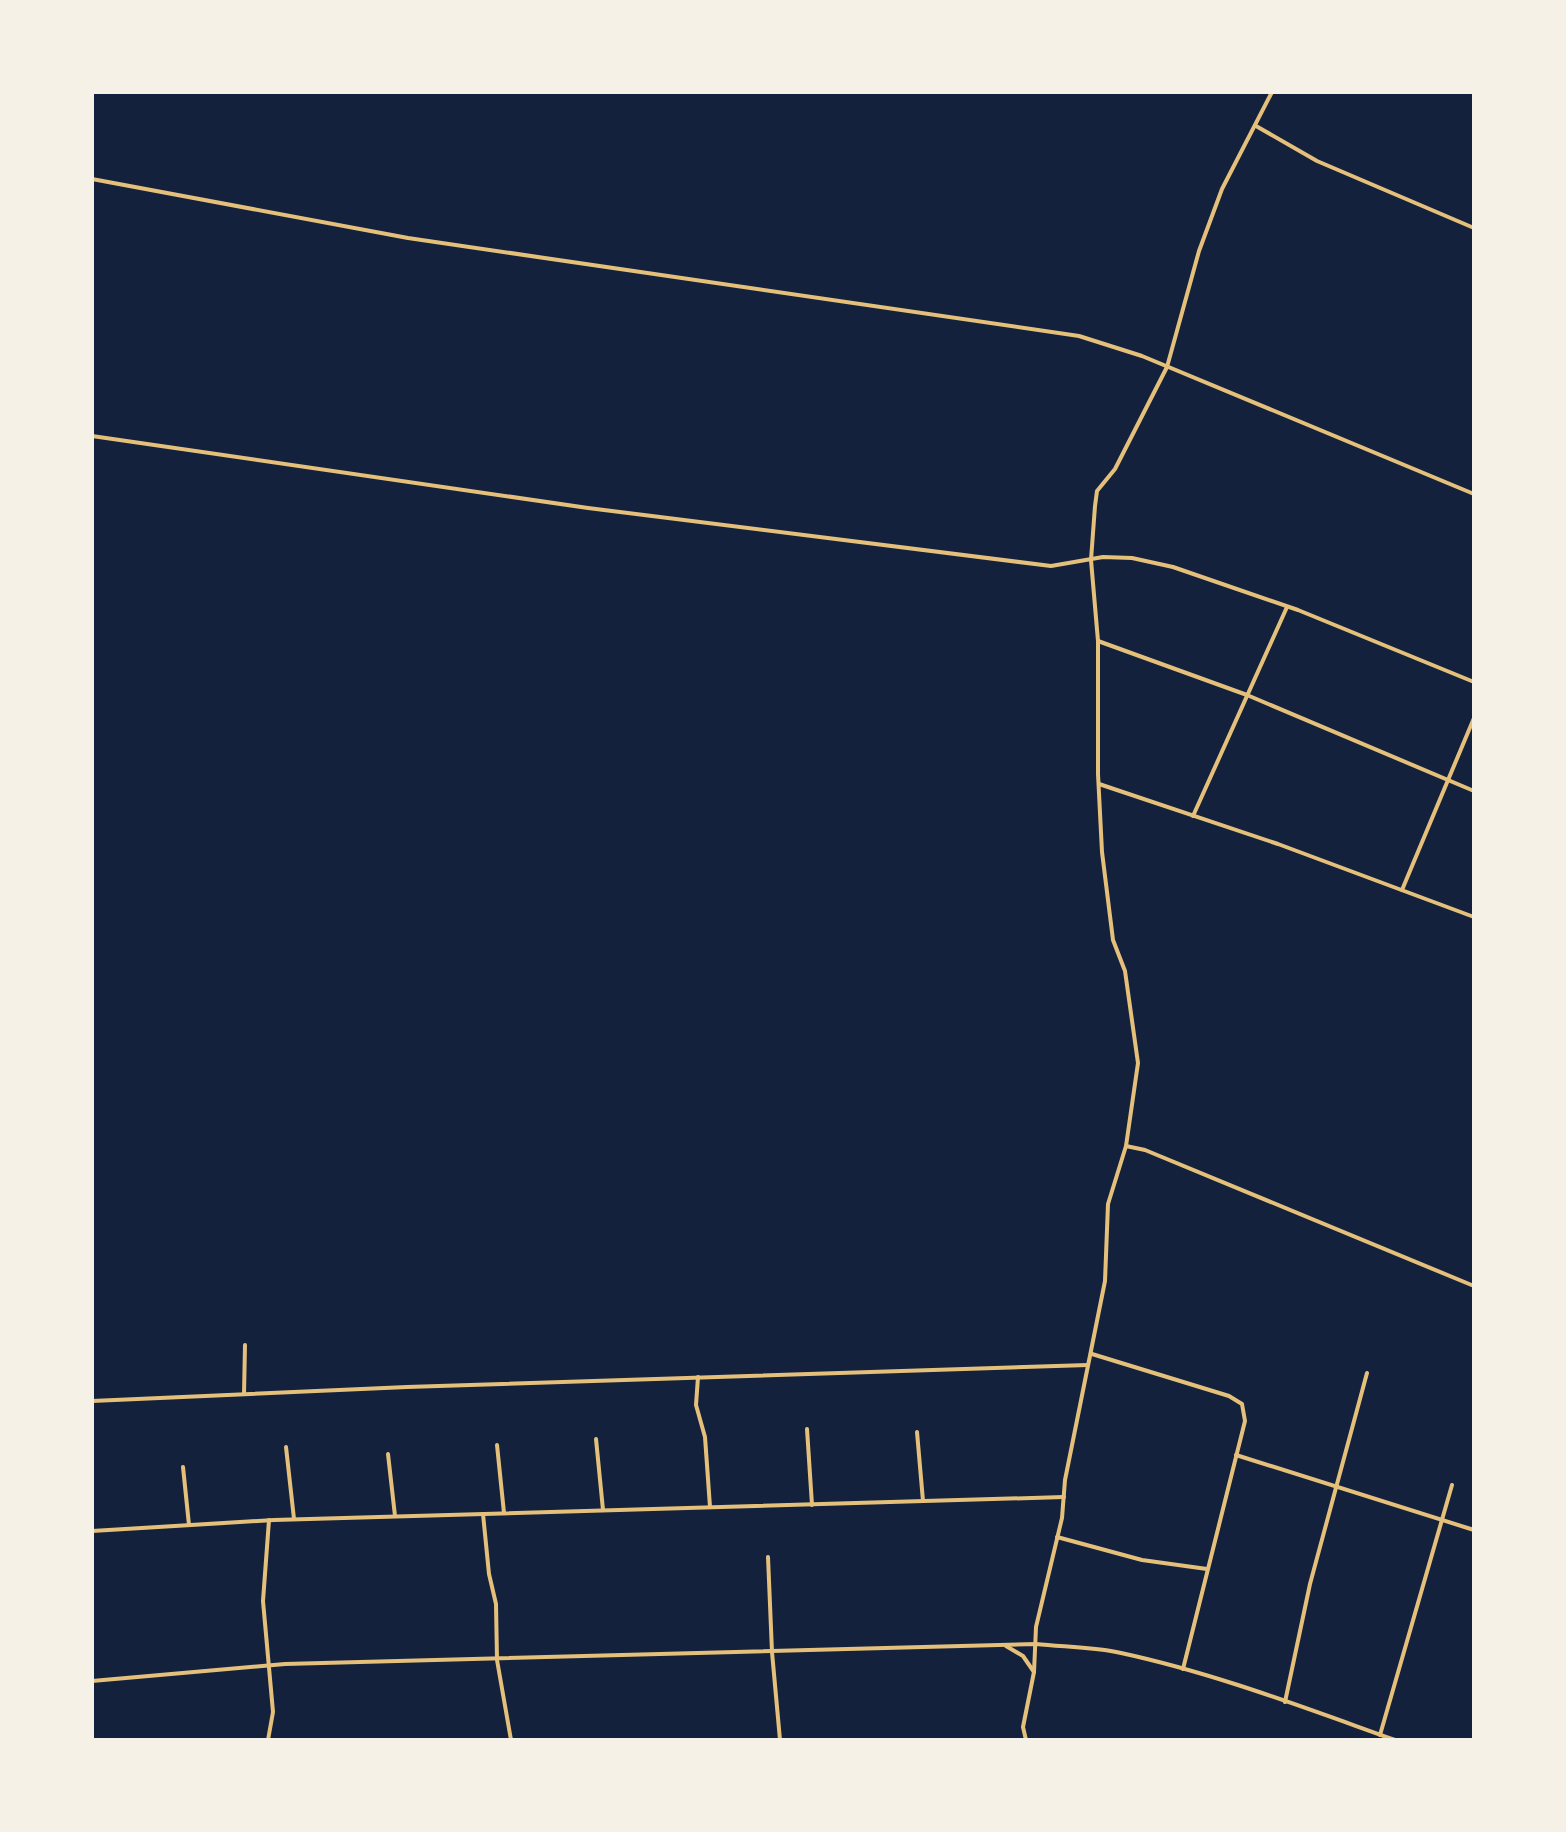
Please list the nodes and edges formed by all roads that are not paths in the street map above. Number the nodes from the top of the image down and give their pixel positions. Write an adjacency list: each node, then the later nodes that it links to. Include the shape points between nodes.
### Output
1 (1272, 92): 2 (street)
2 (1256, 126): 4 (street, via 1317,161); 5 (street, via 1222,189 1199,251)
3 (92, 179): 5 (street, via 408,238 1079,336)
4 (1474, 228)
5 (1167, 367): 7 (street); 8 (street, via 1115,469 1097,491)
6 (92, 436): 8 (street, via 588,508 1039,565)
7 (1474, 494)
8 (1091, 560): 9 (street, via 1132,558 1173,567); 10 (street)
9 (1287, 607): 11 (street); 12 (street)
10 (1098, 641): 12 (street); 15 (street)
11 (1474, 682)
12 (1247, 695): 14 (street); 17 (street)
13 (1474, 718): 14 (street)
14 (1448, 780): 16 (street); 18 (street)
15 (1099, 784): 17 (street); 20 (street, via 1113,940 1125,971 1137,1049)
16 (1474, 791)
17 (1193, 816): 18 (street)
18 (1402, 890): 19 (street)
19 (1474, 917)
20 (1126, 1146): 21 (street); 23 (street, via 1108,1204 1105,1281)
21 (1474, 1286)
22 (245, 1345): 27 (street)
23 (1092, 1354): 24 (street); 35 (street, via 1242,1404 1245,1421)
24 (1088, 1365): 26 (street); 39 (street)
25 (1367, 1373): 38 (street)
26 (698, 1377): 27 (street); 42 (street, via 696,1405 705,1437)
27 (244, 1394): 28 (street)
28 (92, 1401)
29 (807, 1429): 41 (street)
30 (917, 1432): 40 (street)
31 (596, 1439): 43 (street)
32 (497, 1445): 44 (street)
33 (286, 1447): 47 (street)
34 (388, 1454): 46 (street)
35 (1236, 1455): 38 (street); 55 (street)
36 (183, 1467): 50 (street)
37 (1452, 1485): 49 (street)
38 (1338, 1487): 49 (street); 64 (street)
39 (1064, 1497): 40 (street); 53 (street)
40 (923, 1501): 41 (street)
41 (812, 1505): 42 (street)
42 (710, 1507): 43 (street)
43 (603, 1510): 44 (street)
44 (504, 1513): 45 (street)
45 (483, 1514): 46 (street); 59 (street, via 496,1604)
46 (395, 1516): 47 (street)
47 (294, 1519): 48 (street)
48 (269, 1520): 50 (street); 60 (street, via 263,1601)
49 (1441, 1520): 51 (street); 65 (street)
50 (189, 1525): 52 (street)
51 (1474, 1530)
52 (92, 1531)
53 (1057, 1537): 55 (street, via 1142,1560); 56 (street)
54 (768, 1557): 58 (street)
55 (1208, 1569): 61 (street)
56 (1036, 1644): 57 (street); 61 (street, via 1117,1652); 62 (street)
57 (1004, 1645): 58 (street); 62 (street, via 1023,1656)
58 (772, 1652): 59 (street); 68 (street)
59 (497, 1660): 60 (street); 67 (street)
60 (268, 1665): 63 (street); 66 (street, via 273,1712)
61 (1183, 1669): 64 (street)
62 (1034, 1672): 69 (street, via 1023,1727)
63 (92, 1681)
64 (1285, 1702): 65 (street)
65 (1380, 1735): 70 (street)
66 (268, 1740)
67 (511, 1740)
68 (780, 1740)
69 (1026, 1740)
70 (1395, 1740)

